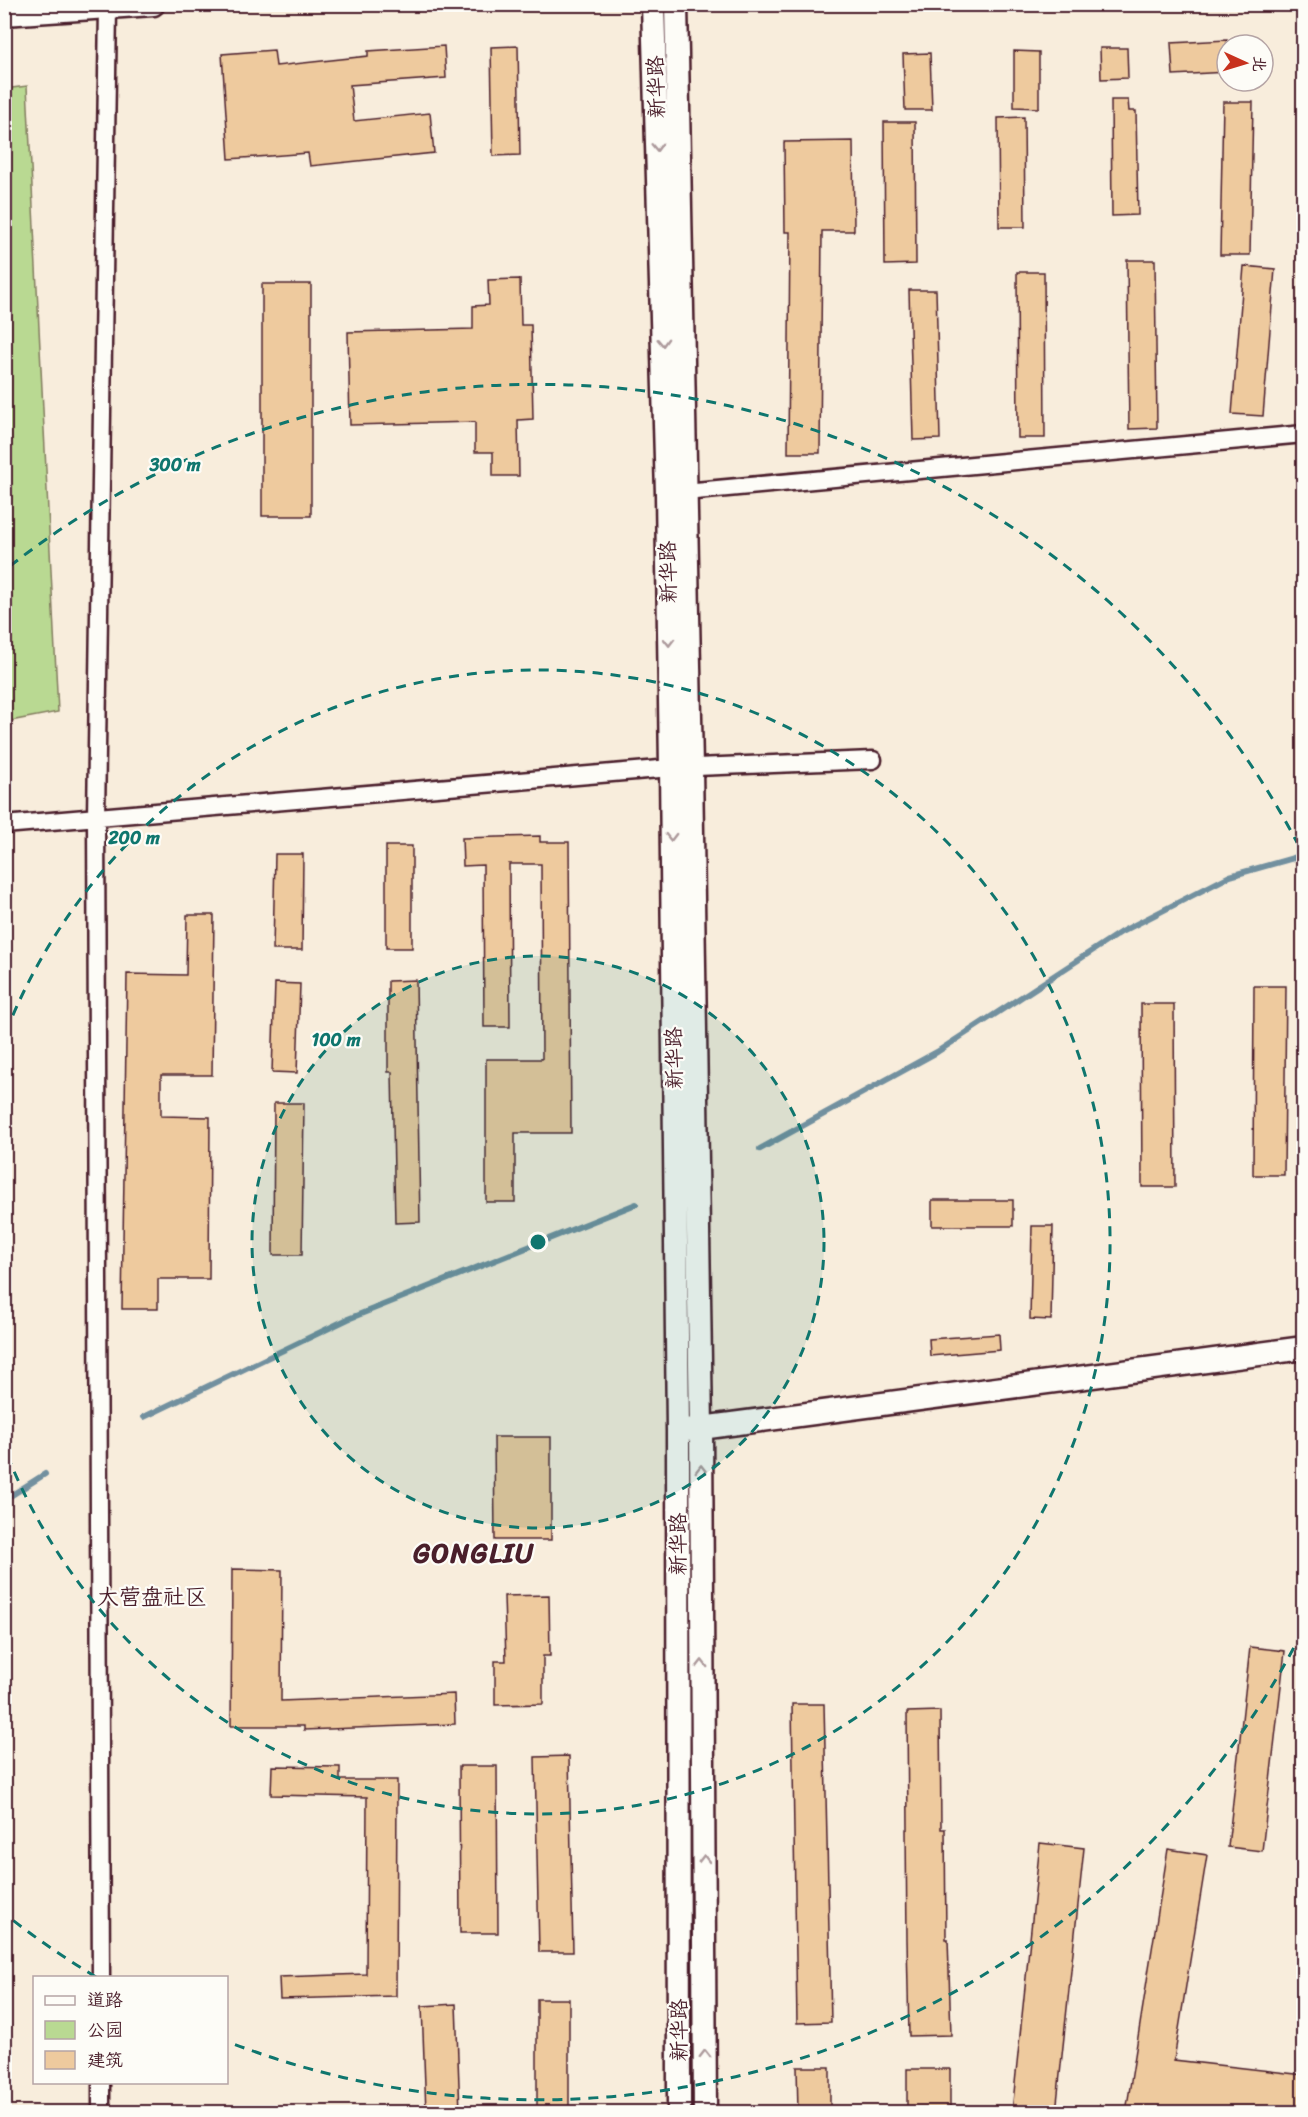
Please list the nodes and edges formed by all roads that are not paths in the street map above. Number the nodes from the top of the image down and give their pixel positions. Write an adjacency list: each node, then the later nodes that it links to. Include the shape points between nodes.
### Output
1 (153, 4): 4 (main road)
2 (653, 4): 7 (main road, 新华路, one-way to 7)
3 (676, 4): 7 (main road, 新华路)
4 (108, 8): 5 (main road); 10 (street)
5 (4, 14)
6 (1304, 434): 7 (street)
7 (676, 493): 9 (main road, 新华路)
8 (873, 760): 9 (street)
9 (681, 767): 10 (street); 13 (main road, 新华路)
10 (96, 817): 11 (street); 14 (street)
11 (4, 825)
12 (1304, 1348): 13 (main road)
13 (690, 1430): 17 (main road, 新华路); 18 (main road, 新华路, one-way to 13)
14 (101, 1976)
15 (101, 2084): 16 (street)
16 (101, 2112)
17 (679, 2112)
18 (705, 2112)

